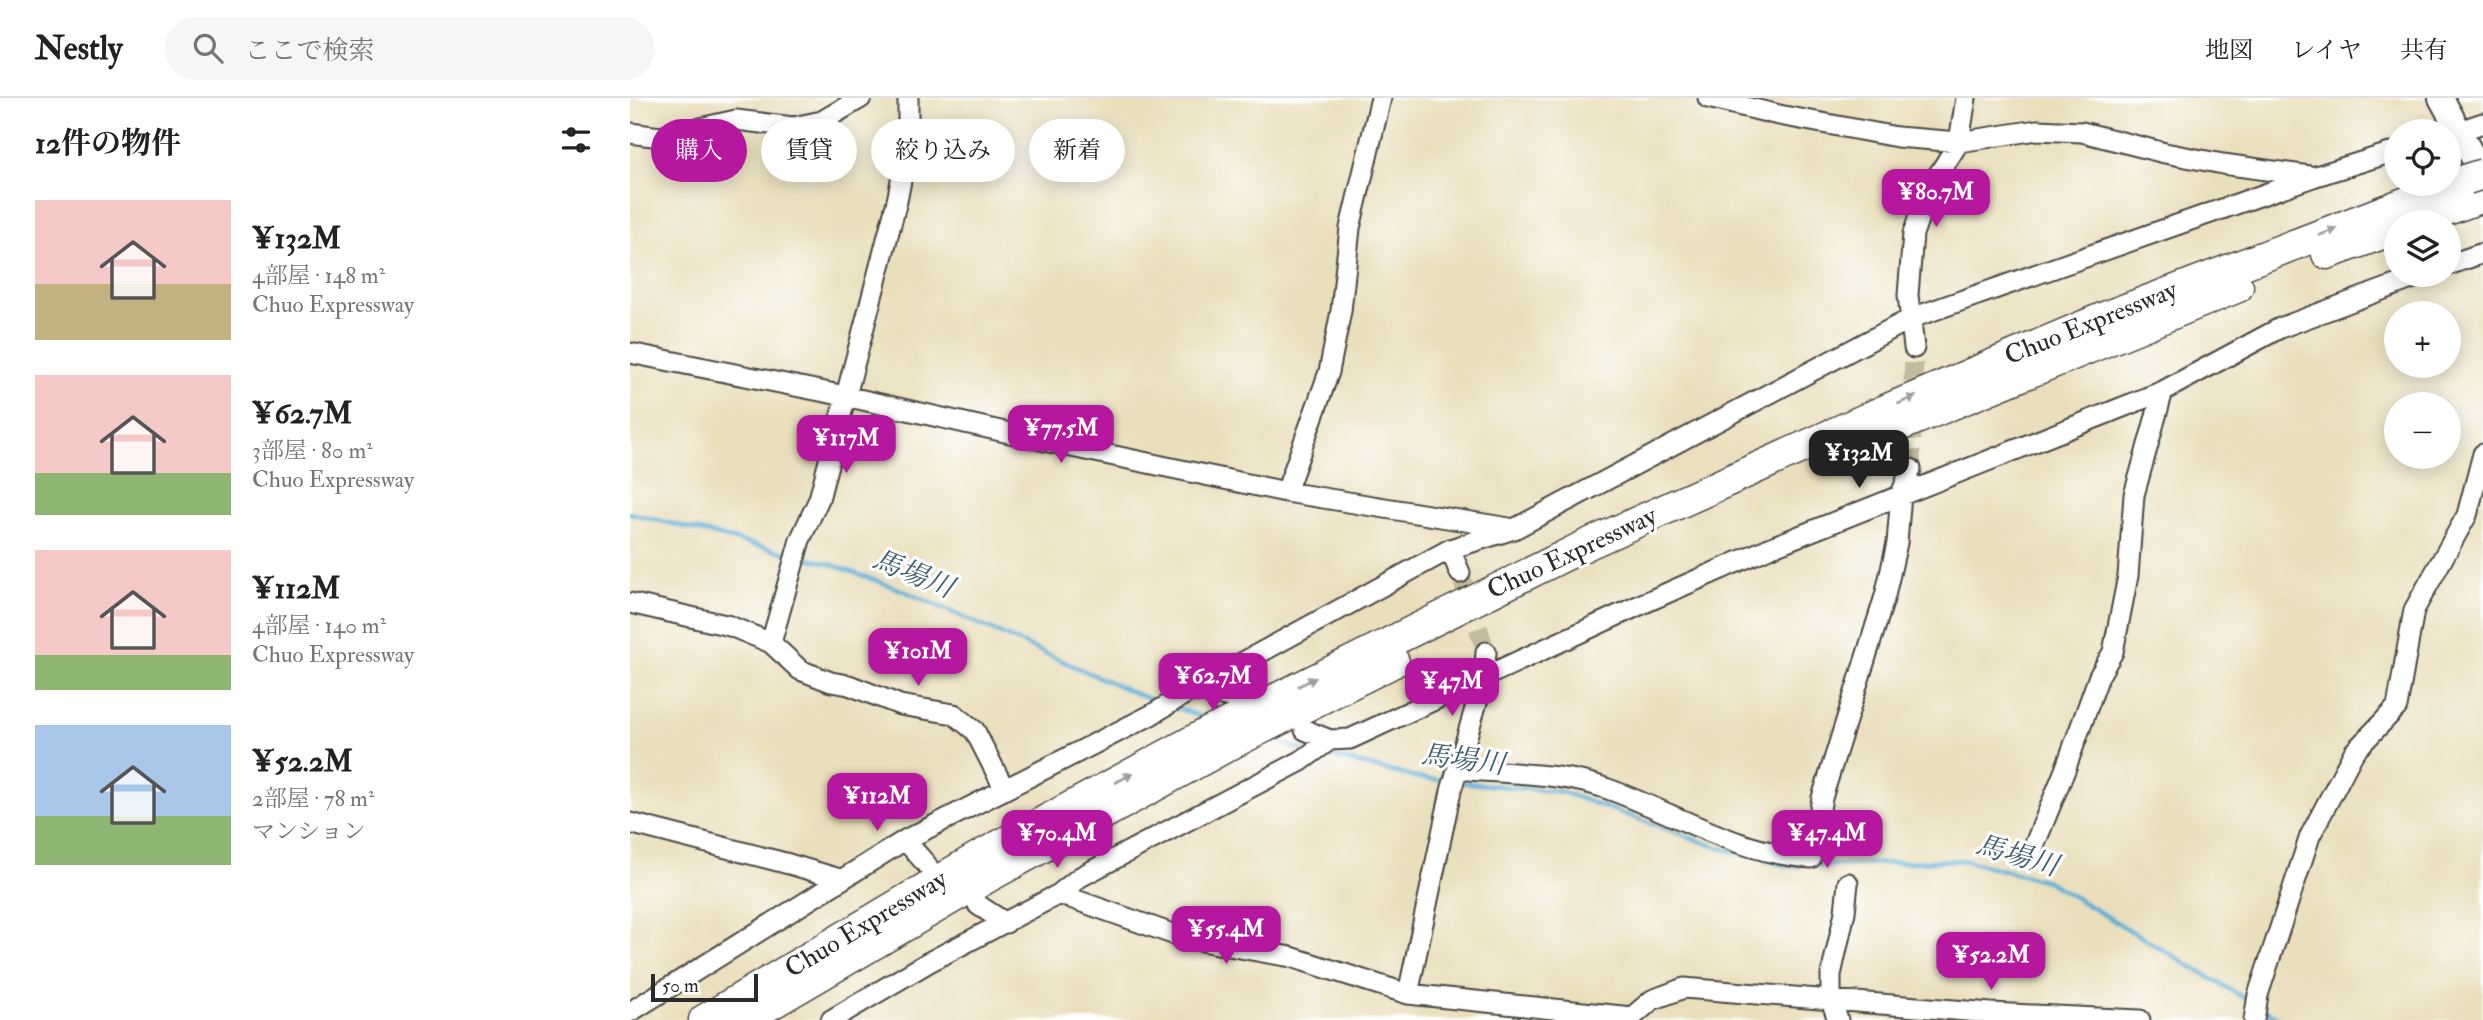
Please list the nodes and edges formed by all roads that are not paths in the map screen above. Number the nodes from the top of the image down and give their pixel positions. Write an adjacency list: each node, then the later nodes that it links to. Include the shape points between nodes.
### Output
1 (862, 98): 10 (street, via 822,121 793,127 736,120 660,137)
2 (908, 98): 25 (street, via 908,145 897,201)
3 (1381, 98): 28 (street, via 1350,228 1329,372)
4 (1708, 98): 11 (street, via 1884,134)
5 (1966, 98): 11 (street)
6 (2441, 98): 7 (main road)
7 (2449, 119)
8 (2483, 123): 9 (street)
9 (2461, 131)
10 (630, 133)
11 (1959, 142): 14 (street, via 2037,130 2082,132 2188,158); 21 (street, via 1928,191 1913,234 1908,295)
12 (2461, 148): 15 (main road)
13 (2384, 155): 14 (street)
14 (2313, 177): 21 (street)
15 (2477, 182): 16 (highway); 38 (highway, Chuo Expressway, one-way to 15, via 1894,406 2178,288)
16 (2433, 210)
17 (2384, 233): 40 (highway, Chuo Expressway, via 2227,291 1885,432 1594,563 1275,723)
18 (2483, 253): 19 (street)
19 (2461, 261)
20 (2390, 287): 24 (street, via 2280,328)
21 (1912, 318): 22 (street); 30 (street)
22 (1914, 348)
23 (630, 353): 25 (street)
24 (2163, 391): 29 (street); 46 (street, via 2134,495 2129,576 2113,652 2099,676)
25 (845, 396): 28 (street); 34 (street, via 819,499 797,549)
26 (2483, 454): 57 (street, via 2467,515 2414,610 2397,707 2354,752 2310,836 2258,995)
27 (1911, 469): 29 (street)
28 (1286, 492): 30 (street)
29 (1901, 494): 36 (street, via 1655,598); 42 (street, via 1897,543 1885,596 1822,798 1811,858 1748,846 1606,788 1565,779)
30 (1514, 528): 31 (street)
31 (1450, 549): 32 (street); 37 (street)
32 (1460, 573)
33 (630, 603): 34 (street, via 730,626)
34 (771, 643): 43 (street, via 800,670 900,705 954,714 975,731)
35 (1486, 652): 36 (street)
36 (1484, 678): 41 (street, via 1350,739); 42 (street)
37 (1185, 695): 38 (street); 43 (street)
38 (1243, 706): 40 (highway, Chuo Expressway)
39 (1305, 730): 41 (street)
40 (1220, 738): 58 (highway, Chuo Expressway, one-way to 40, via 978,858); 59 (highway, Chuo Expressway)
41 (1319, 748): 50 (street, via 1080,877)
42 (1456, 777): 53 (street)
43 (1004, 788): 45 (street)
44 (630, 823): 48 (street)
45 (905, 840): 47 (street); 48 (street)
46 (2030, 856)
47 (927, 865)
48 (840, 879): 55 (street)
49 (1848, 883): 54 (street, via 1831,975)
50 (1059, 894): 52 (street); 53 (street, via 1184,938 1291,957)
51 (978, 905): 52 (street)
52 (1006, 923): 60 (street)
53 (1408, 994): 56 (street)
54 (1831, 1000): 56 (street, via 1684,988 1652,999); 61 (street); 62 (street)
55 (630, 1012)
56 (1631, 1018)
57 (2255, 1018)
58 (704, 1020)
59 (744, 1020)
60 (831, 1020)
61 (1838, 1020)
62 (2140, 1020)

